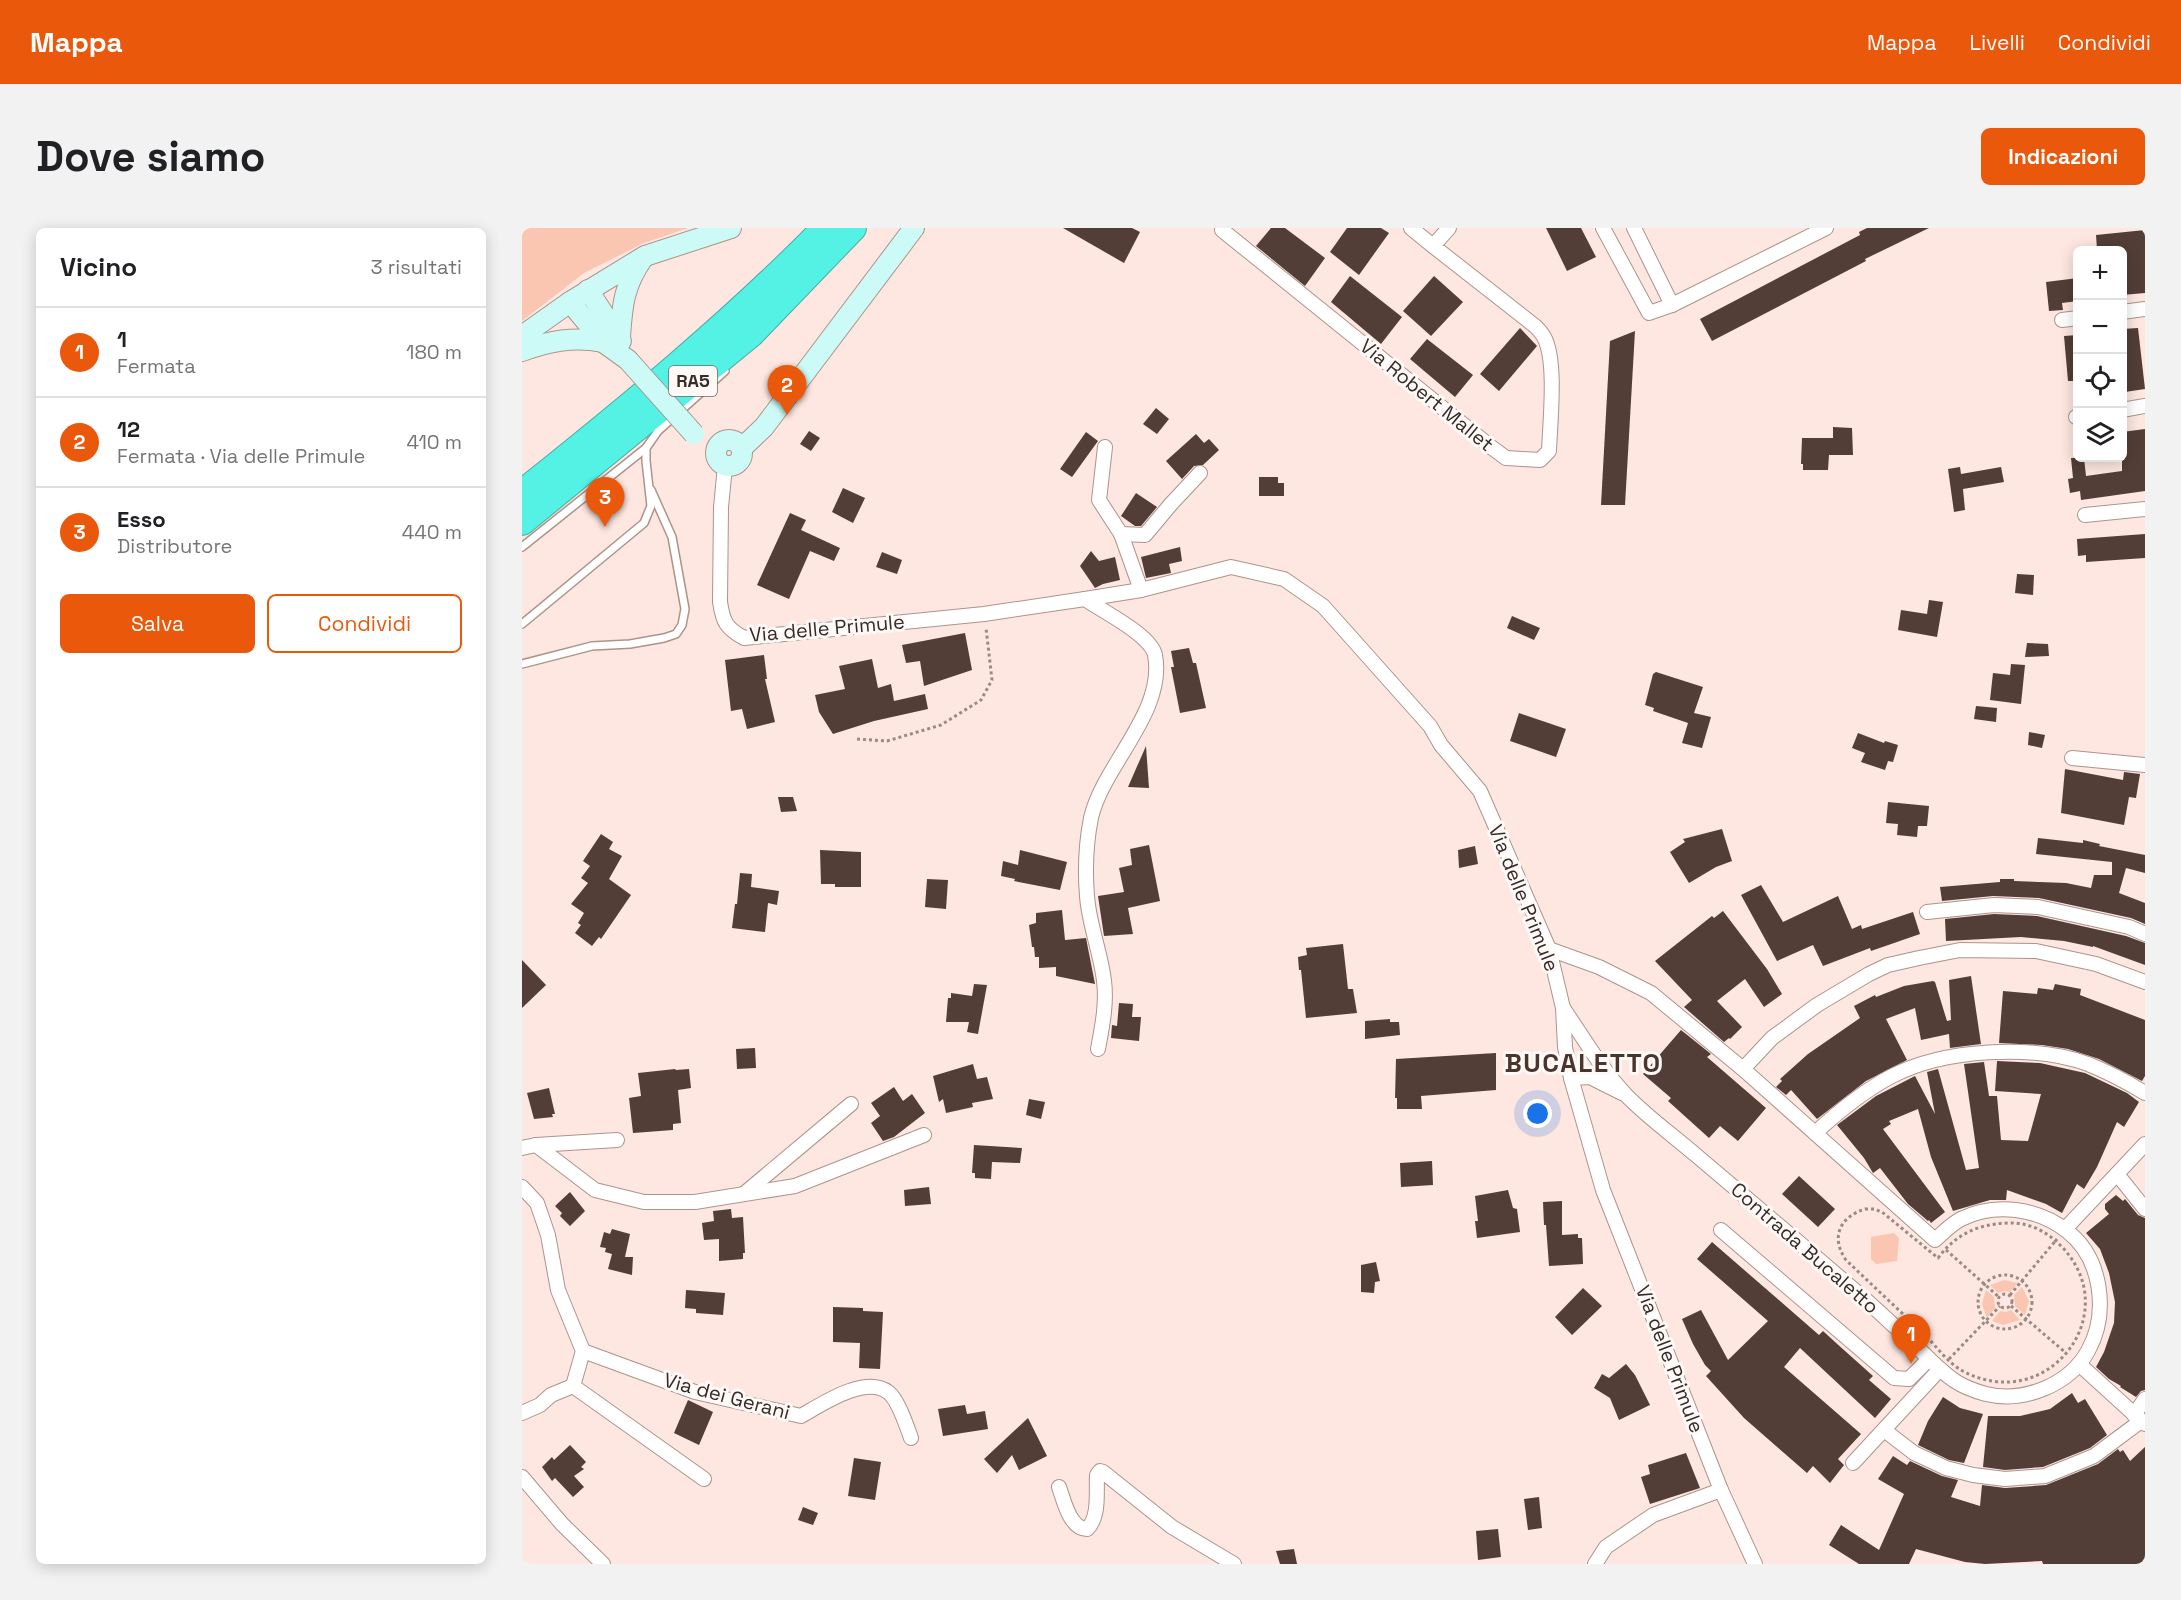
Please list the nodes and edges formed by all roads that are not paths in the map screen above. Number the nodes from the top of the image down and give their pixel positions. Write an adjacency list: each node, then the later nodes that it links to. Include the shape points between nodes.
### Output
1 (731, 228): 12 (street)
2 (825, 228): 35 (highway, RA5, via 782,273 690,356)
3 (853, 228): 13 (highway, RA5)
4 (914, 228): 31 (street, via 764,427)
5 (1411, 228): 11 (street, Via Robert Mallet)
6 (1449, 228): 11 (street)
7 (1603, 228): 16 (street, via 1649,313)
8 (1634, 228): 16 (street)
9 (1826, 228): 16 (street)
10 (1222, 230): 11 (street, Via Robert Mallet, via 1506,458 1540,460 1549,451 1551,382 1544,336)
11 (1433, 246)
12 (645, 256): 14 (street); 23 (street, via 631,275 621,318)
13 (820, 262): 17 (lane); 38 (highway, RA5, via 751,334)
14 (588, 290): 15 (street); 23 (street)
15 (570, 302): 22 (street); 23 (street)
16 (1672, 305)
17 (786, 308)
18 (2145, 309): 19 (street)
19 (2127, 311)
20 (2073, 319): 21 (street)
21 (2062, 320)
22 (522, 336)
23 (611, 339): 24 (street, via 548,342); 28 (street, bridge, via 694,434)
24 (522, 351)
25 (731, 366): 30 (lane, via 658,431)
26 (2145, 406): 27 (street)
27 (2127, 409)
28 (718, 447): 31 (street, via 727,440); 32 (street, via 717,458)
29 (1105, 447): 39 (street, via 1099,500)
30 (646, 448): 34 (lane); 40 (lane)
31 (742, 448): 32 (street, via 741,460)
32 (725, 466): 42 (street, Via delle Primule, via 720,602 722,618 730,630 744,638)
33 (1200, 473): 39 (street, via 1146,535)
34 (647, 481): 43 (lane, via 651,506 644,523); 44 (lane, via 672,537 685,609 676,634 630,644 592,646)
35 (522, 494)
36 (2145, 509): 37 (street)
37 (2085, 515)
38 (522, 522)
39 (1121, 534): 41 (street)
40 (522, 547)
41 (1142, 590): 42 (street, Via delle Primule); 49 (street, Via delle Primule, via 1231,567 1284,579 1323,606 1430,726 1480,791)
42 (1085, 600): 52 (street, via 1144,638 1154,651 1158,673 1132,738 1103,787 1091,817 1087,897 1104,982)
43 (522, 624)
44 (522, 664)
45 (2072, 758): 46 (street)
46 (2145, 765)
47 (1927, 912): 48 (street, via 1994,905 2038,907)
48 (2145, 934)
49 (1549, 949): 51 (street, Via delle Primule); 53 (street, via 1599,967 1651,993)
50 (2145, 982): 53 (street, via 2096,964 2036,951 1960,950 1919,958 1888,965 1817,1005 1772,1038)
51 (1563, 1008): 54 (street, Via delle Primule); 56 (street)
52 (1098, 1049)
53 (1743, 1069): 58 (street)
54 (1571, 1078): 56 (street, via 1590,1077); 83 (street, Via delle Primule, via 1604,1190)
55 (2145, 1093): 58 (street, via 2087,1064 2066,1059 2042,1054 1976,1054 1916,1066 1892,1076 1854,1100)
56 (1626, 1095): 71 (street, Contrada Bucaletto)
57 (851, 1104): 66 (street)
58 (1815, 1133): 68 (street, Contrada Bucaletto, via 1940,1245 1961,1219 1999,1209 2041,1215)
59 (924, 1135): 66 (street, via 795,1186)
60 (617, 1140): 62 (street)
61 (2145, 1144): 64 (street)
62 (536, 1145): 63 (street); 66 (street, via 595,1190 644,1202 695,1202)
63 (522, 1148)
64 (2117, 1174): 67 (street); 68 (street)
65 (522, 1187): 70 (street, via 537,1203 548,1235 558,1290)
66 (745, 1193)
67 (2145, 1209)
68 (2065, 1229): 72 (street, Contrada Bucaletto, via 2086,1250 2099,1295 2097,1325)
69 (1721, 1230): 71 (street, via 1894,1378 1909,1379)
70 (583, 1351): 73 (street); 78 (street, Via dei Gerani, via 695,1392 801,1416 849,1390 871,1387 888,1392 903,1415)
71 (1939, 1362): 72 (street, Contrada Bucaletto, via 1954,1381 2000,1396 2046,1388); 77 (street)
72 (2079, 1364): 76 (street)
73 (573, 1386): 75 (street); 81 (street)
74 (2145, 1399): 76 (street)
75 (522, 1413)
76 (2140, 1420): 77 (street, via 2094,1456 2045,1476 2005,1479 1946,1468 1914,1453)
77 (1884, 1430): 79 (street)
78 (911, 1438)
79 (1853, 1463)
80 (522, 1477): 85 (street)
81 (704, 1479)
82 (1059, 1487): 86 (street, via 1076,1525 1087,1529 1095,1515 1097,1473 1103,1472 1172,1527)
83 (1721, 1490): 84 (street, via 1653,1515); 89 (street, Via delle Primule)
84 (1606, 1547): 87 (street); 88 (street)
85 (603, 1564)
86 (1234, 1564)
87 (1595, 1564)
88 (1610, 1564)
89 (1755, 1564)

